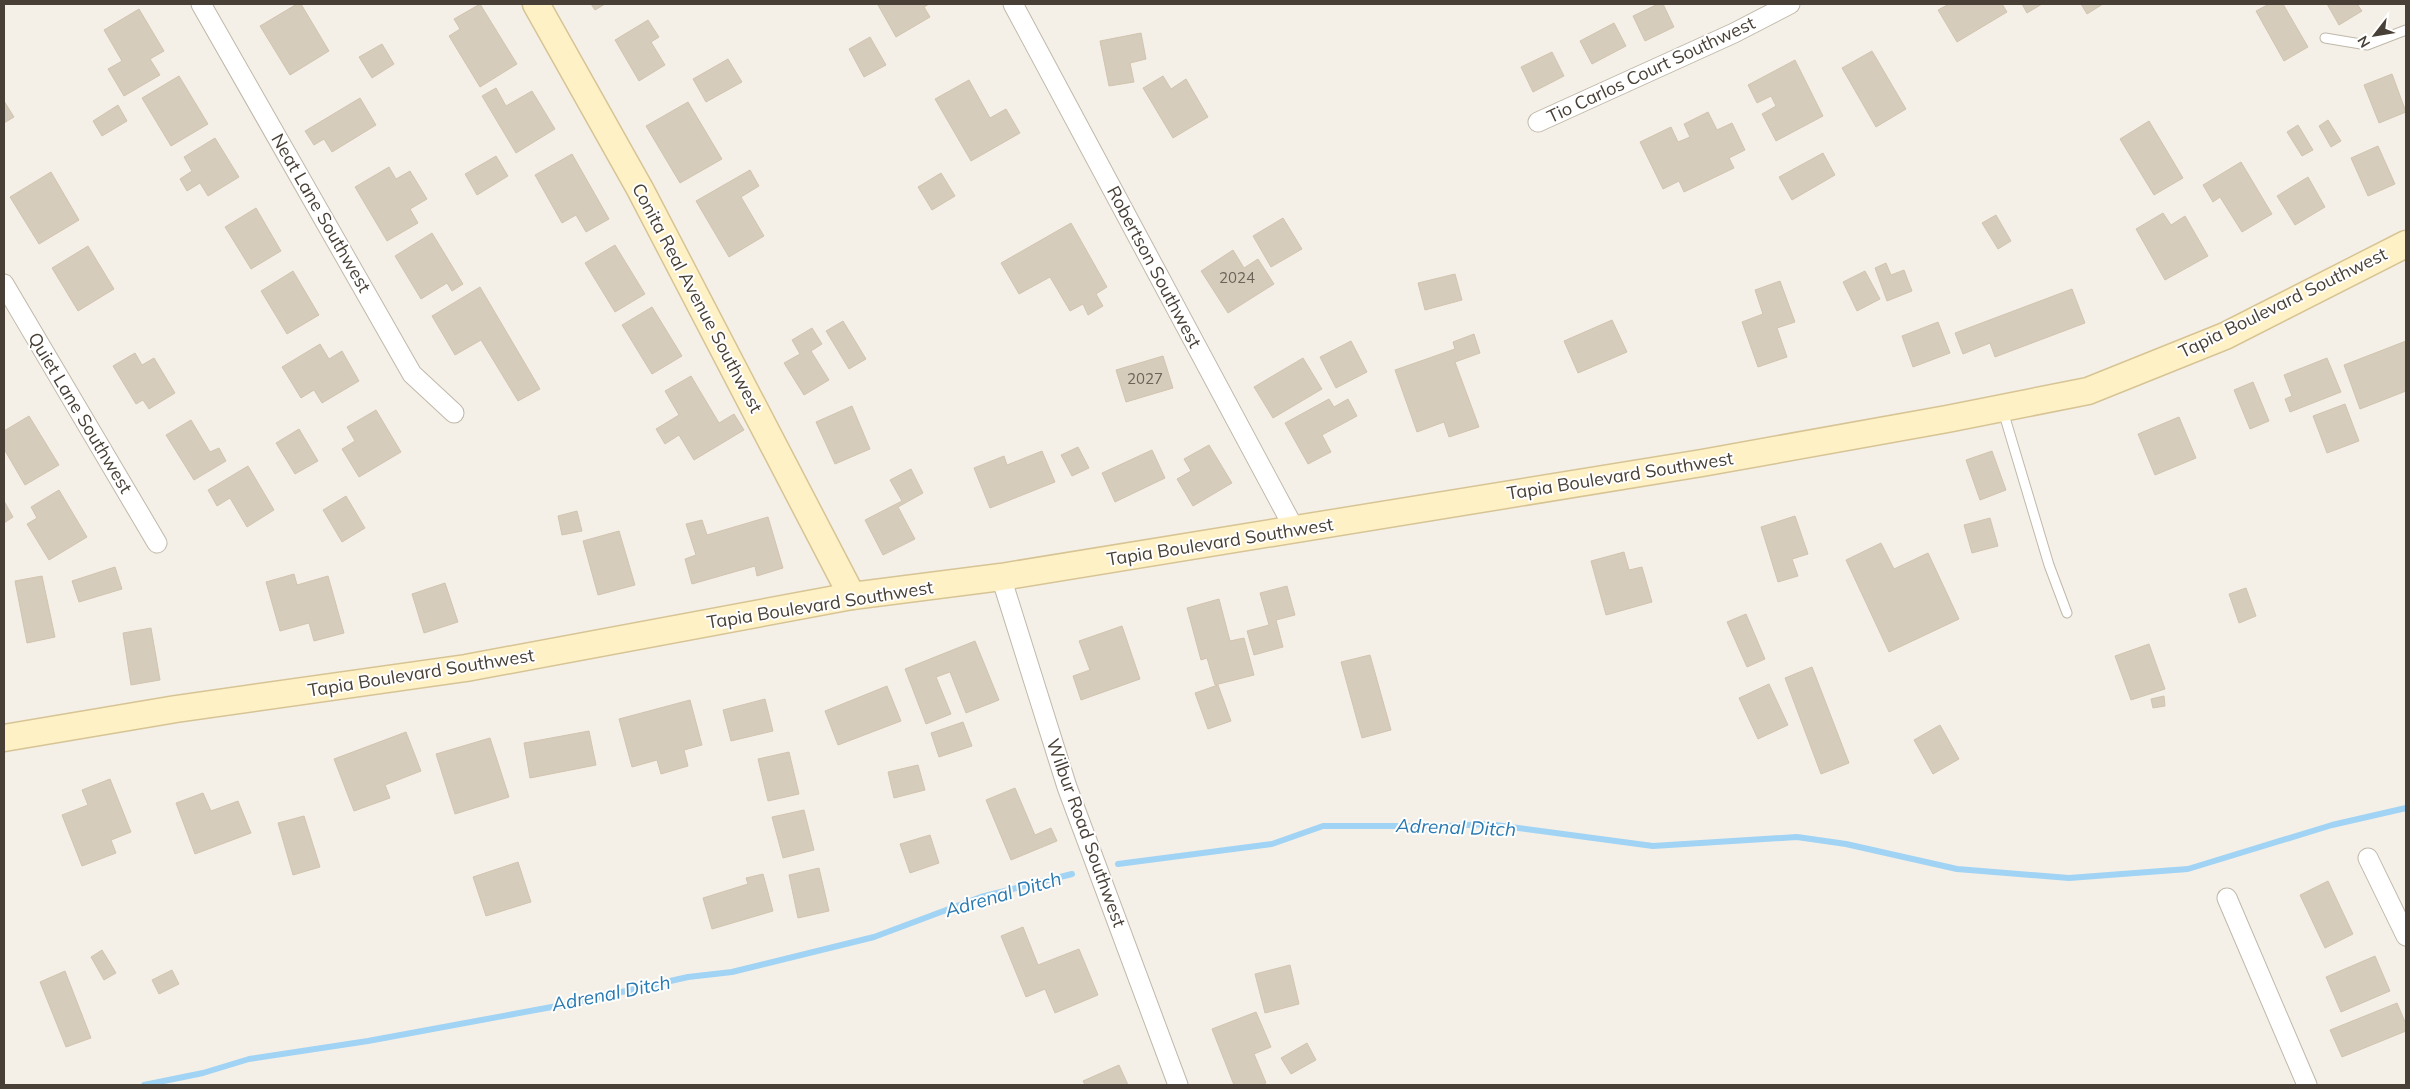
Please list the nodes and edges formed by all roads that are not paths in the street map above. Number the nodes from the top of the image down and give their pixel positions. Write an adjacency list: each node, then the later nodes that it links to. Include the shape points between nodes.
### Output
1 (201, 4): 11 (street, Neat Lane Southwest, via 412,374)
2 (536, 4): 15 (street, Conita Real Avenue Southwest, via 640,188)
3 (1013, 4): 12 (street, Robertson Southwest)
4 (1790, 4): 7 (street, Tio Carlos Court Southwest, via 1734,33)
5 (2406, 30): 6 (lane, via 2367,45)
6 (2325, 38)
7 (1538, 122)
8 (2406, 244): 10 (street, Tapia Boulevard Southwest, via 2224,336 2088,391)
9 (4, 284): 13 (street, Quiet Lane Southwest)
10 (2002, 408): 12 (street, Tapia Boulevard Southwest, via 1702,463); 16 (lane, via 2049,566)
11 (454, 413)
12 (1295, 530): 14 (street, Tapia Boulevard Southwest)
13 (157, 543)
14 (1001, 577): 15 (street, Tapia Boulevard Southwest); 21 (street, Wilbur Road Southwest, via 1067,787)
15 (852, 596): 17 (street, Tapia Boulevard Southwest, via 466,668 176,709)
16 (2067, 613)
17 (4, 738)
18 (2368, 858): 20 (street)
19 (2227, 898): 22 (street)
20 (2406, 936)
21 (1178, 1085)
22 (2307, 1085)

